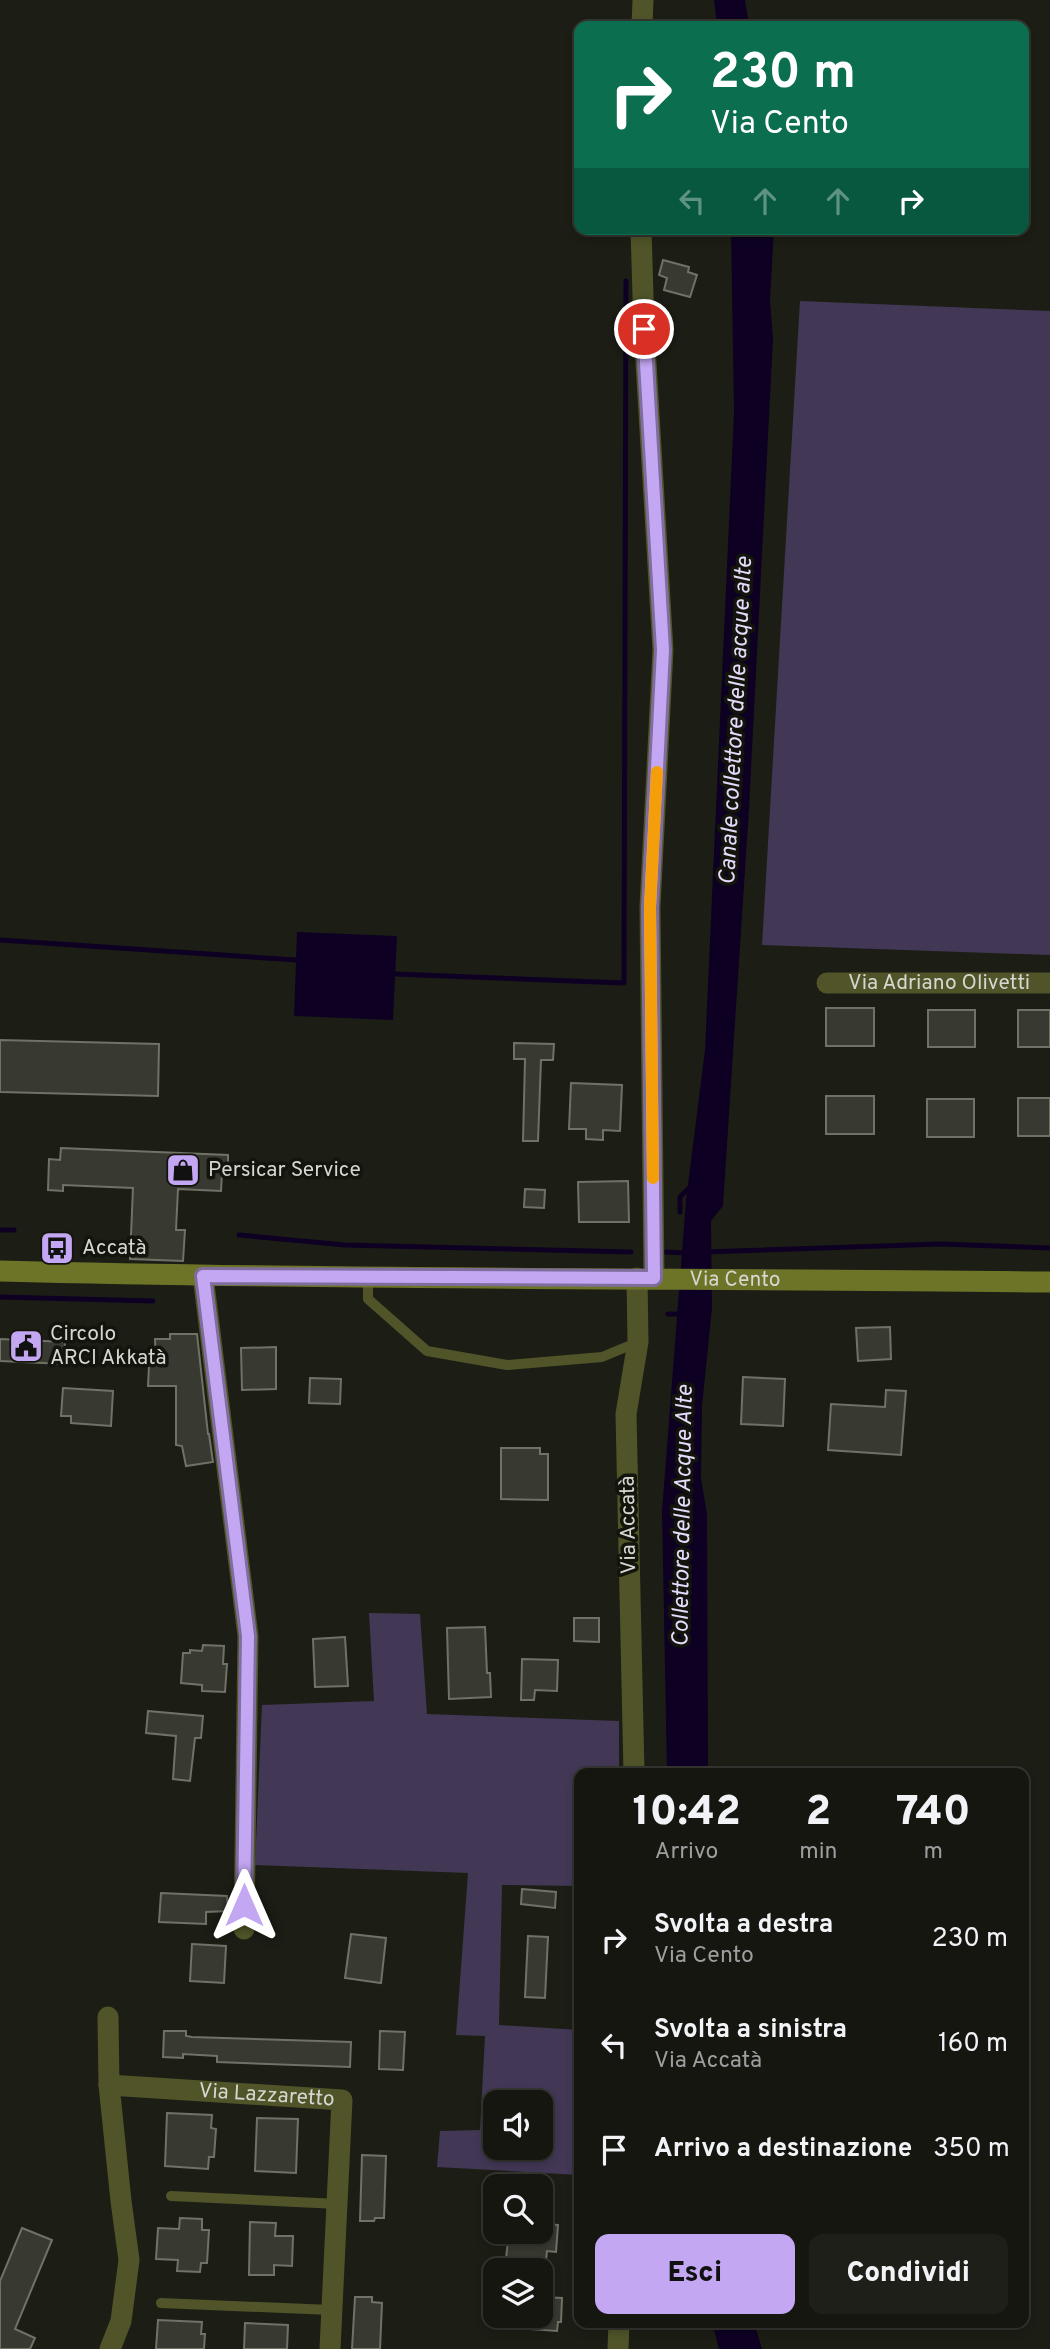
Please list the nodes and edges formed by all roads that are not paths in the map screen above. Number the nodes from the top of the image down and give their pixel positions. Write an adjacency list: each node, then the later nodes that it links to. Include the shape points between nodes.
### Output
1 (643, 0): 2 (street)
2 (642, 21)
3 (641, 235): 9 (street, Via Accatà, via 663,650 650,907)
4 (827, 983): 5 (street, Via Adriano Olivetti)
5 (1050, 983)
6 (0, 1271): 7 (main road, Via Cento)
7 (203, 1276): 8 (main road, Via Cento); 13 (street, via 248,1636)
8 (368, 1278): 9 (main road, Via Cento); 11 (lane, via 368,1299 427,1351 507,1365 602,1357)
9 (653, 1278): 10 (main road, Via Cento); 11 (street, Via Accatà)
10 (1050, 1282)
11 (638, 1342): 12 (street, Via Accatà, via 626,1414)
12 (634, 1768)
13 (244, 1929)
14 (108, 2017): 15 (street)
15 (109, 2085): 17 (street, Via Lazzaretto, via 342,2100); 21 (street, via 129,2260 121,2320)
16 (171, 2196): 17 (lane)
17 (338, 2204): 19 (street, Via Lazzaretto)
18 (161, 2303): 19 (lane)
19 (331, 2309): 22 (street, Via Lazzaretto)
20 (619, 2328): 23 (street)
21 (110, 2349)
22 (330, 2349)
23 (618, 2349)

